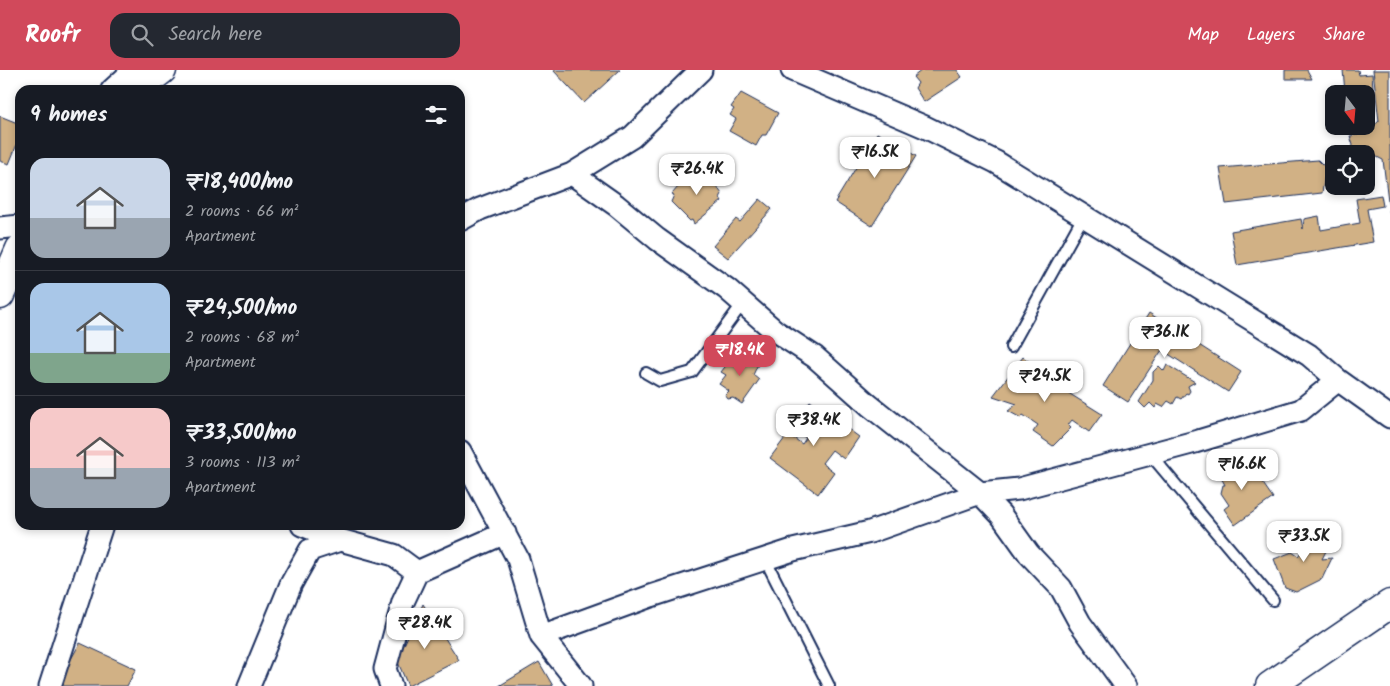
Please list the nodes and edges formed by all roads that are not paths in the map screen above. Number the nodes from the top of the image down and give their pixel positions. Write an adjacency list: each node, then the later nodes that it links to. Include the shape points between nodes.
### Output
1 (134, 70): 5 (street)
2 (162, 70): 6 (street)
3 (700, 70): 7 (street, via 632,137)
4 (792, 70): 9 (street, via 934,131 996,162)
5 (118, 85)
6 (142, 85)
7 (572, 174): 8 (street); 14 (street)
8 (465, 217)
9 (1084, 217): 15 (lane); 17 (street, via 1285,340)
10 (15, 226): 11 (street)
11 (0, 228)
12 (15, 260): 13 (street)
13 (0, 295)
14 (743, 303): 16 (lane, via 692,372 660,381); 21 (street, via 775,331 815,357 869,405)
15 (1011, 347)
16 (646, 373)
17 (1338, 380): 18 (street); 19 (street, via 1301,410)
18 (1390, 417)
19 (1150, 454): 21 (street, via 1019,489); 28 (lane)
20 (465, 461): 24 (street)
21 (980, 493): 26 (street, via 870,532); 36 (street, via 1060,588 1080,623)
22 (100, 530): 31 (street)
23 (315, 530): 25 (street)
24 (504, 532): 27 (street); 30 (street, via 518,559)
25 (340, 540): 27 (street, via 394,555); 32 (street, via 310,550 291,584)
26 (765, 559): 30 (street); 35 (lane)
27 (417, 572): 33 (street, via 403,602 385,669)
28 (1273, 600)
29 (1390, 604): 37 (street)
30 (541, 636): 34 (street)
31 (50, 686)
32 (249, 686)
33 (391, 686)
34 (581, 686)
35 (829, 686)
36 (1126, 686)
37 (1270, 686)

